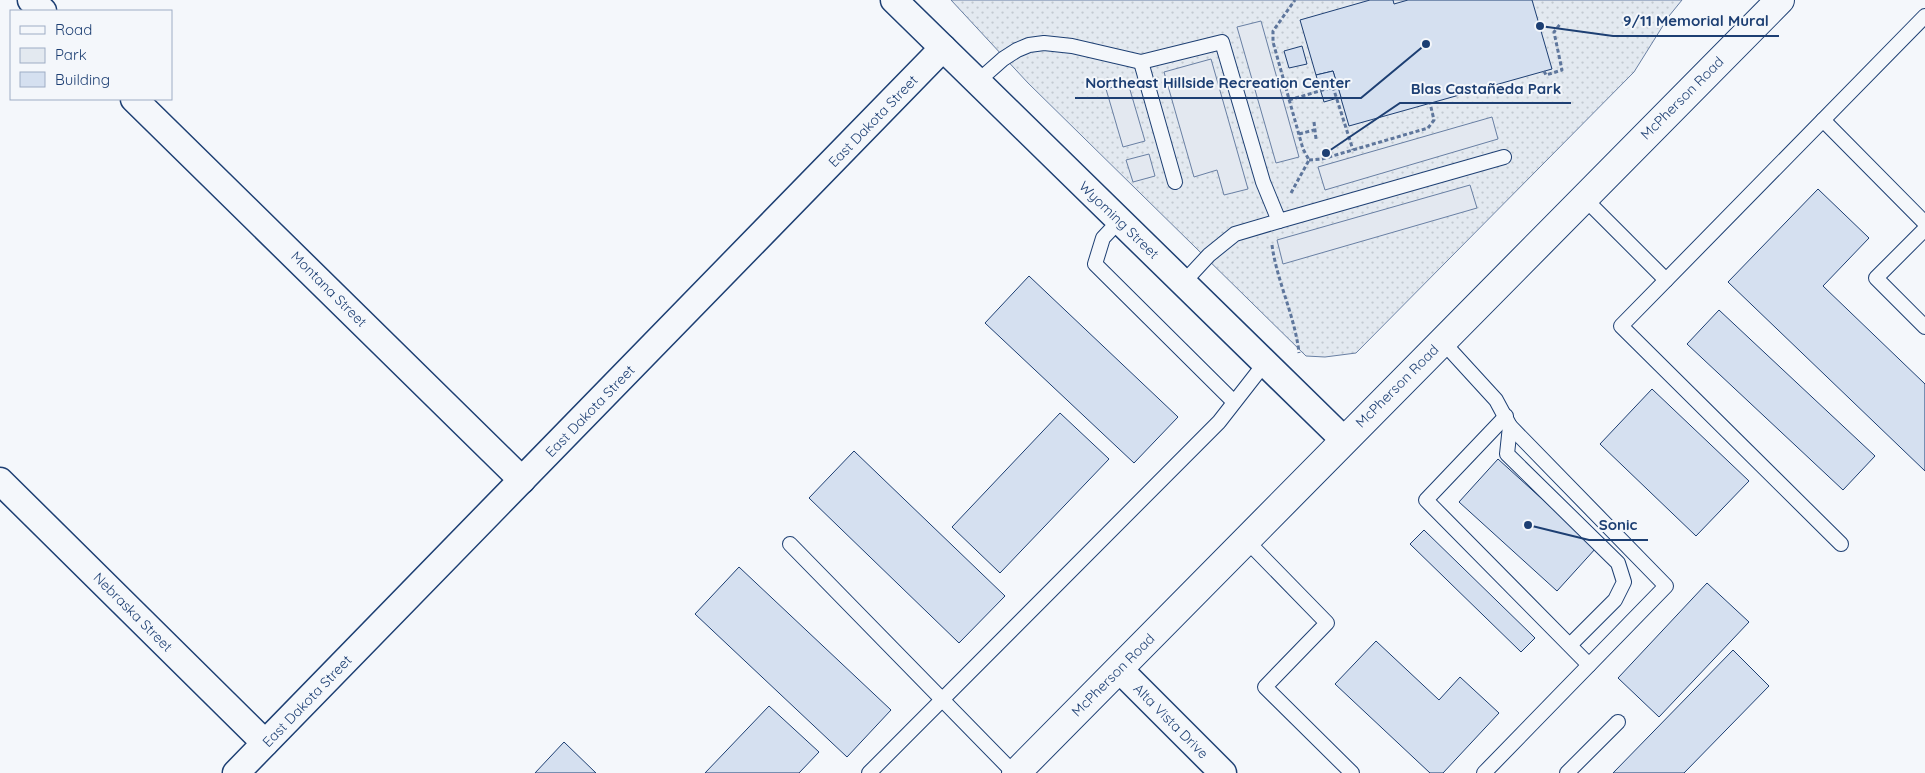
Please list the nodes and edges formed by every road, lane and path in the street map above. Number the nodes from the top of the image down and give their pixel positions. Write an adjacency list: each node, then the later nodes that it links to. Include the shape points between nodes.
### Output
1 (32, 0): 5 (street)
2 (894, 0): 8 (street, Wyoming Street)
3 (1295, 0): 13 (path, via 1273,32)
4 (1780, 0): 25 (main road, McPherson Road)
5 (42, 10)
6 (1925, 16): 15 (lane)
7 (1561, 24): 10 (path, via 1554,32 1562,70 1546,75)
8 (943, 48): 11 (street, Wyoming Street); 40 (street, East Dakota Street)
9 (1141, 62): 11 (lane, via 1044,43 1017,50); 23 (lane); 27 (lane, via 1222,42 1263,182)
10 (1544, 72)
11 (977, 82): 26 (street, Wyoming Street)
12 (135, 100): 40 (street, Montana Street)
13 (1289, 100): 18 (path); 20 (path, via 1333,87)
14 (1430, 103): 20 (path, via 1434,120 1428,128)
15 (1823, 120): 28 (lane); 31 (lane)
16 (1314, 122): 17 (path)
17 (1314, 130): 18 (path); 19 (path)
18 (1299, 134): 22 (path)
19 (1316, 139)
20 (1353, 150): 22 (path)
21 (1504, 157): 27 (lane)
22 (1309, 160): 24 (path)
23 (1175, 182)
24 (1288, 198)
25 (1584, 198): 31 (lane); 34 (main road, McPherson Road)
26 (1119, 220): 32 (street, Wyoming Street); 37 (lane, via 1103,238 1095,264)
27 (1279, 221): 32 (lane, via 1235,234)
28 (1925, 223)
29 (1925, 229): 33 (lane, via 1876,278)
30 (1271, 240): 35 (path)
31 (1666, 280): 44 (lane, via 1621,326)
32 (1183, 283): 36 (street, Wyoming Street)
33 (1925, 327)
34 (1442, 341): 38 (lane, via 1496,400); 39 (main road, McPherson Road)
35 (1299, 353)
36 (1265, 363): 37 (lane); 39 (street, Wyoming Street)
37 (1234, 402): 48 (lane, via 1218,422)
38 (1508, 421): 45 (lane, via 1507,454 1618,564 1624,582 1615,600); 45 (lane, via 1426,500); 46 (lane, via 1666,586)
39 (1344, 440): 42 (main road, McPherson Road)
40 (522, 480): 50 (street, East Dakota Street)
41 (0, 481): 50 (street, Nebraska Street)
42 (1246, 540): 47 (main road, McPherson Road); 55 (lane, via 1327,623 1265,687)
43 (790, 544): 48 (lane)
44 (1841, 544)
45 (1570, 645): 46 (lane)
46 (1589, 665): 56 (lane)
47 (1119, 669): 53 (main road, McPherson Road); 54 (street, Alta Vista Drive)
48 (942, 699): 52 (lane); 53 (lane)
49 (1618, 722): 57 (lane)
50 (266, 743): 51 (street, East Dakota Street)
51 (236, 773)
52 (869, 773)
53 (1015, 773)
54 (1224, 773)
55 (1352, 773)
56 (1484, 773)
57 (1567, 773)

